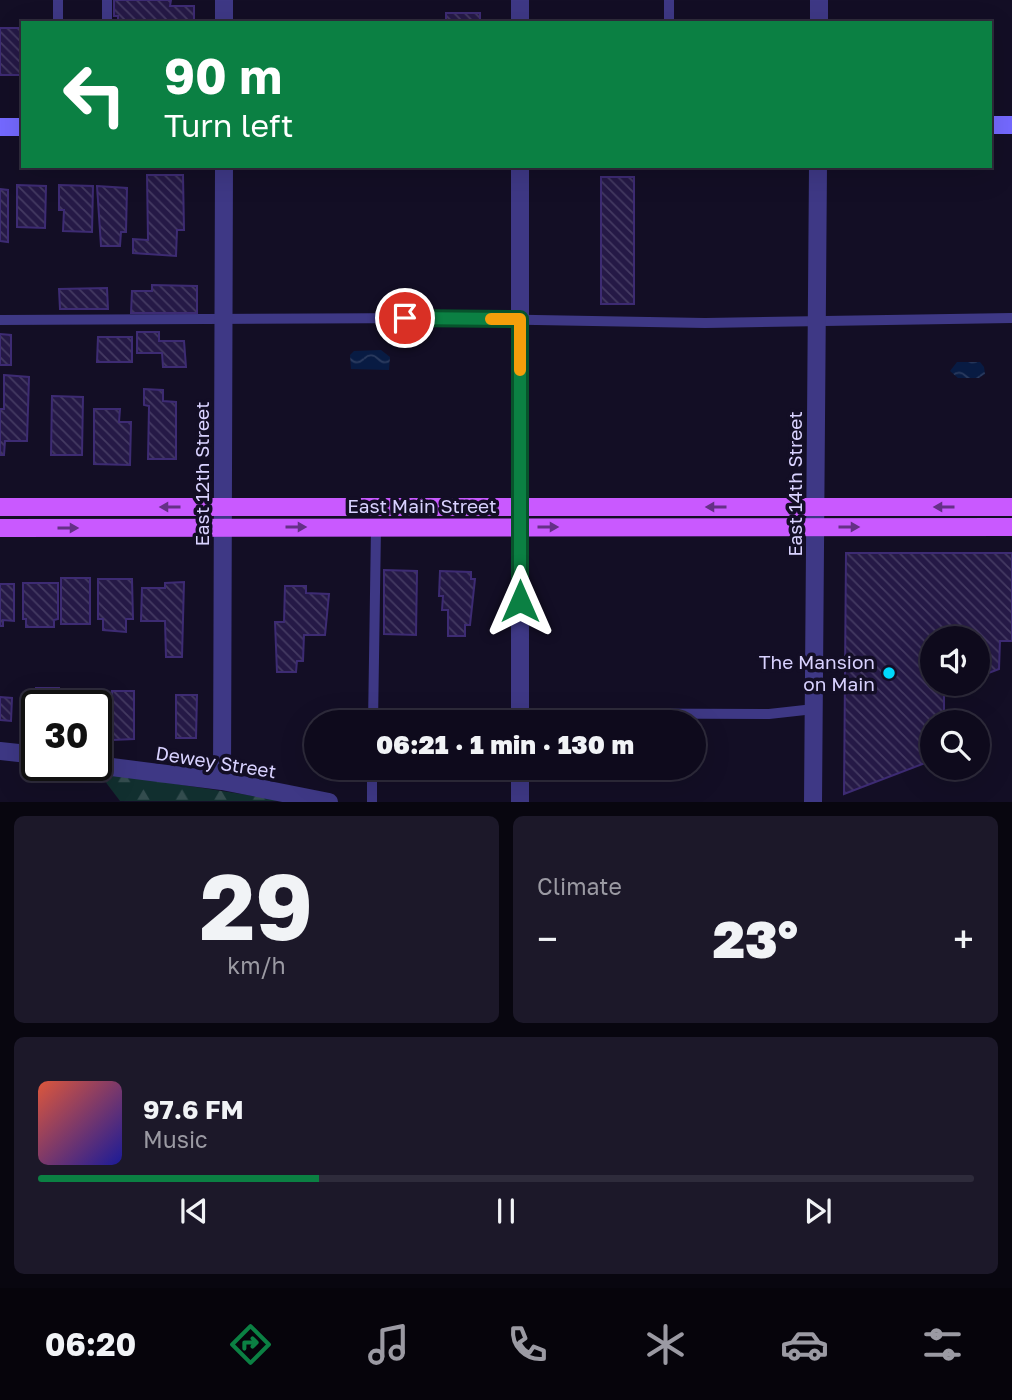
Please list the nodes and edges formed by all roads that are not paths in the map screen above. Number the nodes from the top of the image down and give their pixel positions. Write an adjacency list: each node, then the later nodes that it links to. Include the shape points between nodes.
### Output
1 (58, 0): 7 (lane)
2 (107, 0): 8 (lane)
3 (224, 0): 9 (street)
4 (520, 0): 10 (street)
5 (669, 0): 11 (lane)
6 (819, 0): 12 (street)
7 (58, 21)
8 (107, 21)
9 (224, 21)
10 (520, 21)
11 (669, 21)
12 (819, 21)
13 (992, 125): 14 (street)
14 (1012, 125)
15 (0, 127): 16 (street)
16 (21, 127)
17 (224, 168): 23 (street, East 12th Street)
18 (520, 168): 21 (street)
19 (818, 168): 24 (street, East 14th Street)
20 (1012, 318): 24 (lane)
21 (520, 319): 23 (lane); 24 (lane); 27 (street)
22 (0, 320): 23 (lane)
23 (223, 320): 26 (street, East 12th Street)
24 (817, 321): 28 (street, East 14th Street)
25 (0, 507): 26 (main road, East Main Street, one-way to 25)
26 (222, 507): 27 (main road, East Main Street); 34 (street, East 12th Street)
27 (520, 507): 28 (main road, East Main Street, one-way to 27); 30 (street)
28 (816, 507): 29 (main road, East Main Street, one-way to 28); 31 (street, East 14th Street)
29 (1012, 507)
30 (520, 527): 31 (main road, East Main Street, one-way to 31); 35 (main road, East Main Street); 38 (street)
31 (815, 527): 32 (main road, East Main Street, one-way to 32); 36 (street, East 14th Street)
32 (1012, 527)
33 (0, 528): 34 (main road, East Main Street, one-way to 34)
34 (222, 528): 35 (main road, East Main Street, one-way to 35); 45 (street, East 12th Street)
35 (376, 528): 37 (lane)
36 (814, 709): 39 (lane); 49 (street, East 14th Street)
37 (373, 710)
38 (520, 710)
39 (706, 715)
40 (0, 751): 41 (street)
41 (21, 753)
42 (112, 767): 45 (street, Dewey Street)
43 (372, 780): 47 (lane)
44 (520, 780): 48 (street)
45 (222, 781): 46 (street, Dewey Street)
46 (329, 802)
47 (372, 802)
48 (520, 802)
49 (813, 802)

